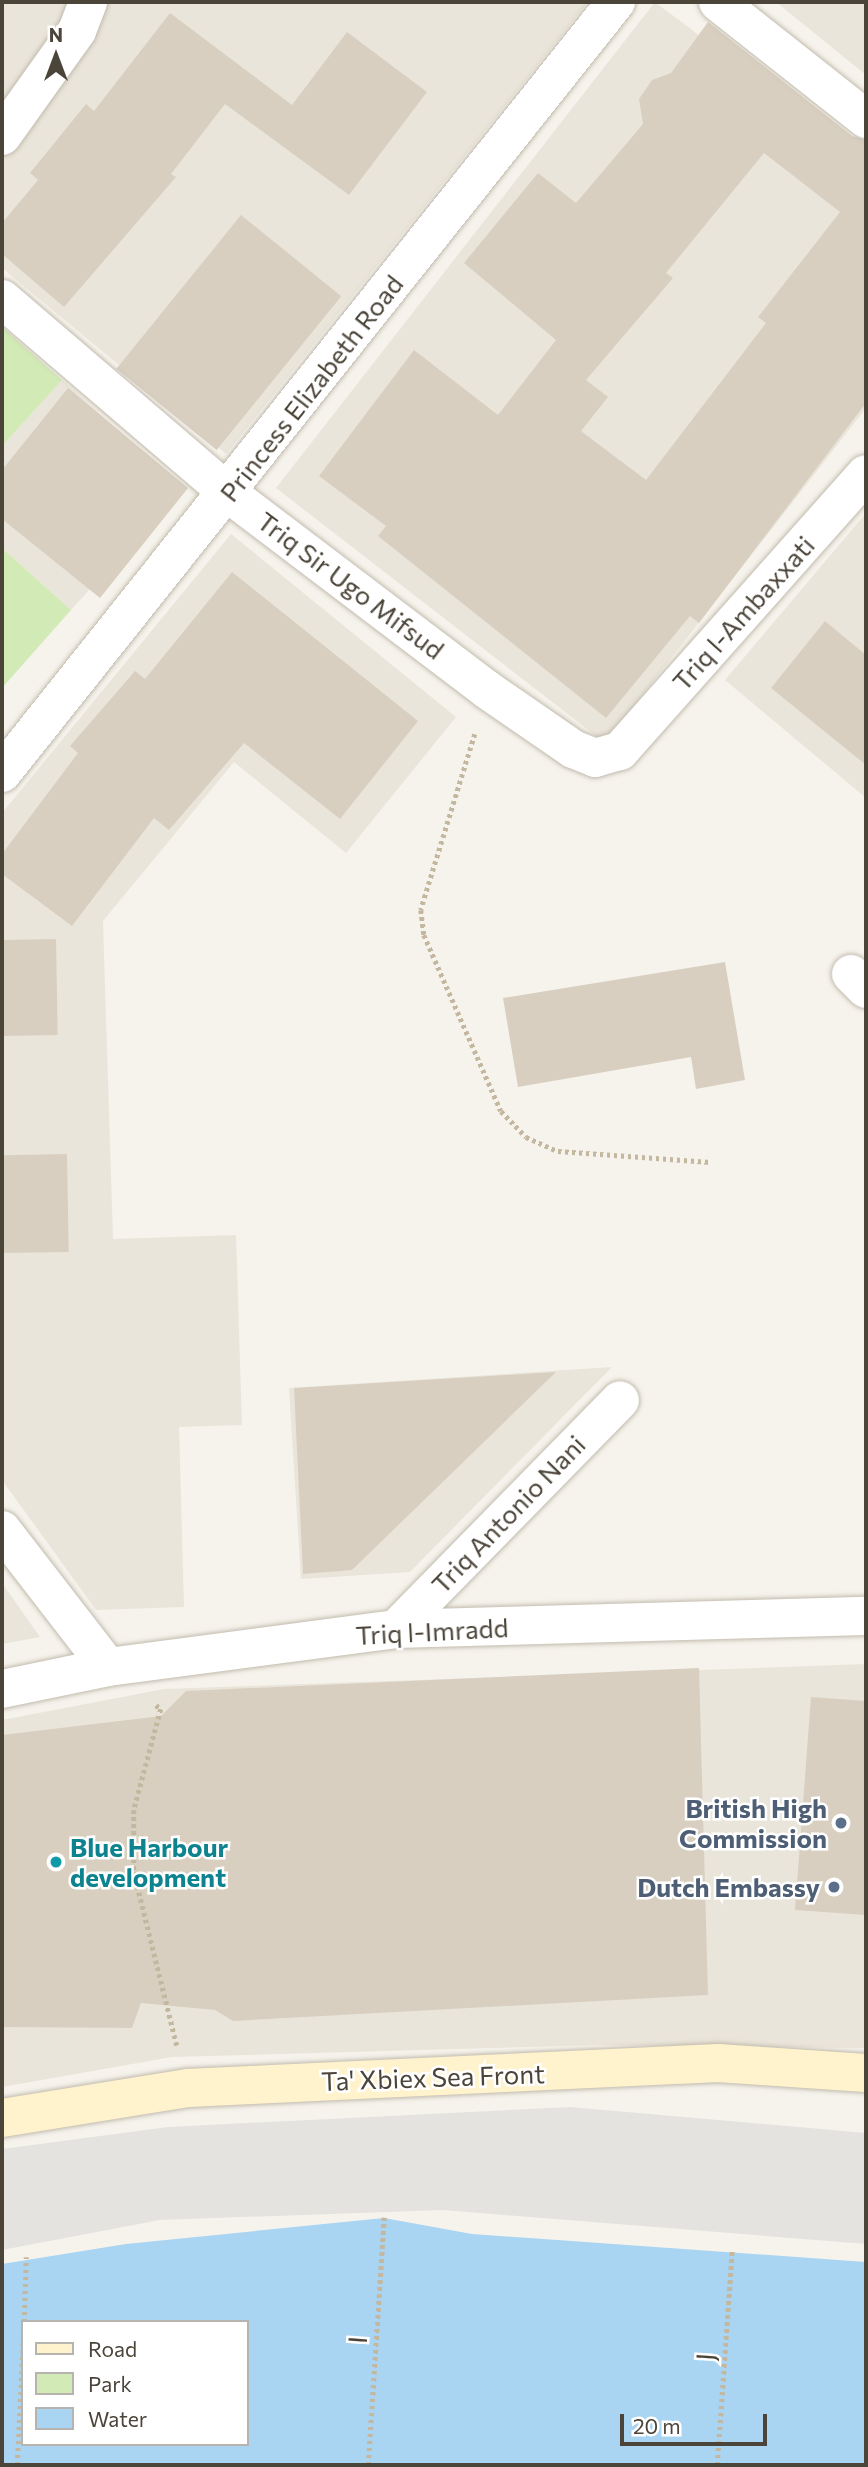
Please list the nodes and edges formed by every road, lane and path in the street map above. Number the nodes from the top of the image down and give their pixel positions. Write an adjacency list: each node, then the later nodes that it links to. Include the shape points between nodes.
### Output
1 (88, 2): 5 (street, via 77,31)
2 (616, 2): 8 (street, Princess Elizabeth Road)
3 (718, 2): 4 (street)
4 (866, 119)
5 (2, 136)
6 (2, 299): 8 (street, Triq Sir Ugo Mifsud)
7 (866, 474): 10 (street, Triq l-Ambaxxati)
8 (228, 493): 9 (street, Triq Sir Ugo Mifsud); 11 (street, Princess Elizabeth Road)
9 (486, 689): 10 (street, Triq Sir Ugo Mifsud, via 573,748 595,758); 12 (path, via 469,761 421,910 424,935 501,1111 526,1137 558,1151)
10 (620, 751)
11 (2, 773)
12 (711, 1162)
13 (620, 1400): 16 (street, Triq Antonio Nani)
14 (2, 1530): 17 (street)
15 (866, 1616): 16 (street, Triq l-Imradd)
16 (396, 1629): 17 (street, Triq l-Imradd)
17 (108, 1667): 18 (street, Triq l-Imradd); 20 (path, via 161,1709 134,1810 134,1872)
18 (2, 1689)
19 (866, 2073): 20 (main road, Ta' Xbiex Sea Front, via 719,2063)
20 (188, 2088): 21 (main road, Ta' Xbiex Sea Front)
21 (2, 2118)
22 (384, 2218): 28 (path, I)
23 (732, 2251): 29 (path, J)
24 (26, 2257): 25 (path)
25 (24, 2320)
26 (21, 2382): 27 (path)
27 (17, 2465)
28 (368, 2465)
29 (717, 2465)

